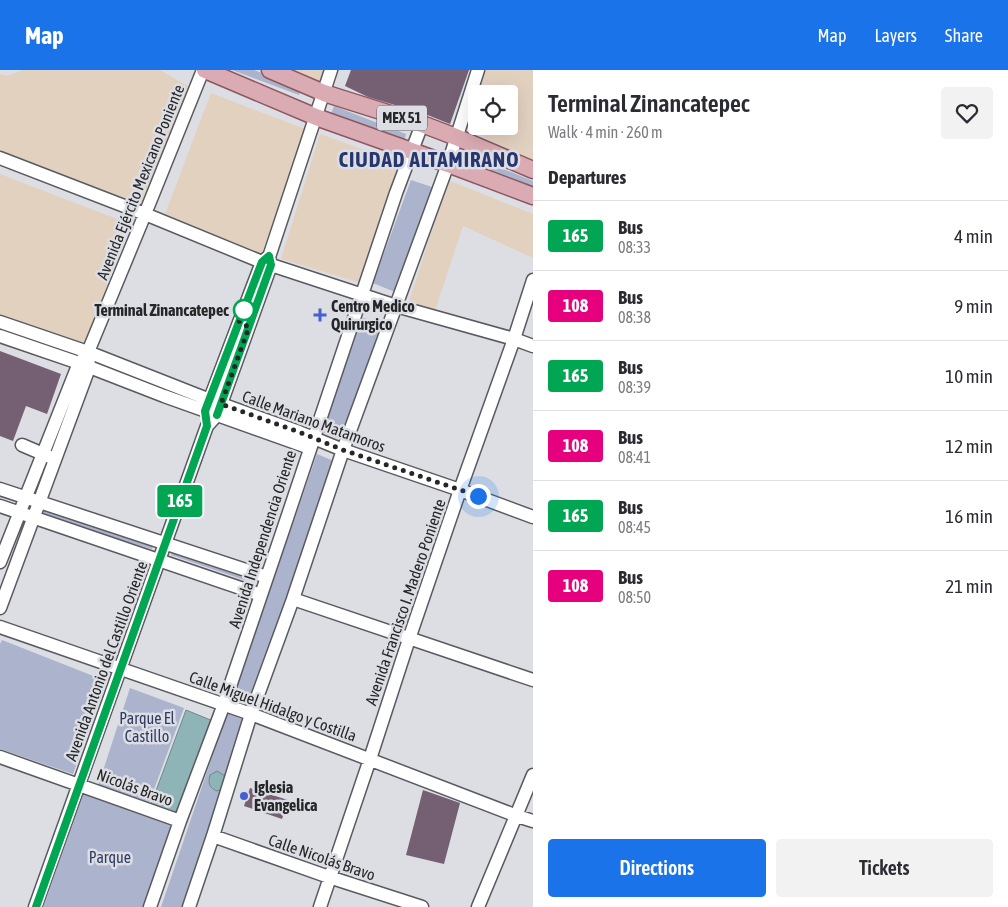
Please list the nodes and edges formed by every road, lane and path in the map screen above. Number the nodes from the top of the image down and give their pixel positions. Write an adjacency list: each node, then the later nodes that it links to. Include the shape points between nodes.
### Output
1 (204, 70): 6 (main road, MEX 51); 14 (street, Avenida Ejército Mexicano Poniente)
2 (270, 70): 5 (main road, MEX 51)
3 (331, 70): 5 (street, Avenida Antonio del Castillo Oriente)
4 (478, 70): 8 (street)
5 (324, 93): 6 (street, Avenida Antonio del Castillo Oriente); 7 (main road, MEX 51)
6 (316, 117): 9 (main road, MEX 51); 15 (street, Avenida Antonio del Castillo Oriente)
7 (422, 124): 8 (main road, MEX 51); 9 (street, Avenida Independencia Oriente)
8 (456, 137): 11 (street); 12 (main road, MEX 51)
9 (412, 151): 11 (main road, MEX 51); 17 (street, Avenida Independencia Oriente)
10 (0, 158): 14 (street)
11 (448, 164): 13 (main road, MEX 51); 18 (street)
12 (533, 170)
13 (533, 196)
14 (145, 214): 15 (street); 23 (street, Avenida Ejército Mexicano Poniente)
15 (267, 261): 17 (street); 25 (street, Avenida Antonio del Castillo Oriente)
16 (533, 280): 21 (street, Avenida Francisco I. Madero Poniente)
17 (362, 295): 18 (street); 28 (street, Avenida Independencia Oriente)
18 (396, 306): 21 (street); 30 (street)
19 (0, 322): 23 (street, Calle Mariano Matamoros)
20 (0, 336): 24 (street, Calle Mariano Matamoros)
21 (514, 339): 22 (street); 34 (street, Avenida Francisco I. Madero Poniente)
22 (533, 346)
23 (88, 352): 24 (street, Avenida Ejército Mexicano Poniente); 25 (street, Calle Mariano Matamoros)
24 (84, 365): 25 (street, Calle Mariano Matamoros); 26 (street); 27 (street)
25 (213, 408): 28 (street, Calle Mariano Matamoros); 41 (street, Avenida Antonio del Castillo Oriente)
26 (61, 409): 27 (street); 31 (street)
27 (73, 414): 32 (street)
28 (312, 443): 30 (street, Calle Mariano Matamoros); 44 (street, Avenida Independencia Oriente)
29 (22, 446): 31 (street)
30 (343, 450): 34 (street, Calle Mariano Matamoros); 46 (street)
31 (42, 454): 32 (street); 35 (street)
32 (56, 459): 36 (street)
33 (0, 489): 35 (street)
34 (460, 490): 39 (street, Calle Mariano Matamoros); 49 (street, Avenida Francisco I. Madero Poniente)
35 (25, 498): 36 (street); 38 (street)
36 (39, 503): 40 (street); 41 (street)
37 (0, 506): 38 (street)
38 (19, 513): 40 (street); 43 (street)
39 (533, 517)
40 (33, 518): 42 (street); 47 (street)
41 (165, 544): 42 (street, Avenida Antonio del Castillo Oriente); 44 (street)
42 (159, 560): 45 (street); 50 (street, Avenida Antonio del Castillo Oriente)
43 (0, 562)
44 (267, 577): 45 (street, Avenida Independencia Oriente)
45 (261, 595): 52 (street, Avenida Independencia Oriente)
46 (293, 598): 49 (street); 53 (street)
47 (0, 608)
48 (0, 626): 50 (street, Calle Miguel Hidalgo y Costilla)
49 (409, 638): 51 (street); 55 (street, Avenida Francisco I. Madero Poniente)
50 (120, 669): 52 (street, Calle Miguel Hidalgo y Costilla); 57 (street, Avenida Antonio del Castillo Oriente)
51 (533, 680)
52 (224, 704): 53 (street, Calle Miguel Hidalgo y Costilla); 59 (street, Avenida Independencia Oriente)
53 (251, 714): 55 (street, Calle Miguel Hidalgo y Costilla); 61 (street)
54 (0, 757): 57 (street)
55 (370, 759): 58 (street, Calle Miguel Hidalgo y Costilla); 62 (street, Avenida Francisco I. Madero Poniente)
56 (533, 774): 58 (street)
57 (80, 784): 59 (street, Nicolás Bravo); 63 (street, Avenida Antonio del Castillo Oriente)
58 (517, 816): 60 (street, Calle Miguel Hidalgo y Costilla); 68 (street)
59 (180, 821): 64 (street, Avenida Independencia Oriente)
60 (533, 821)
61 (213, 836): 62 (street, Calle Nicolás Bravo); 65 (street)
62 (329, 877): 66 (street, Avenida Francisco I. Madero Poniente); 67 (street, Calle Nicolás Bravo)
63 (36, 907)
64 (150, 907)
65 (189, 907)
66 (320, 907)
67 (422, 907)
68 (478, 907)

